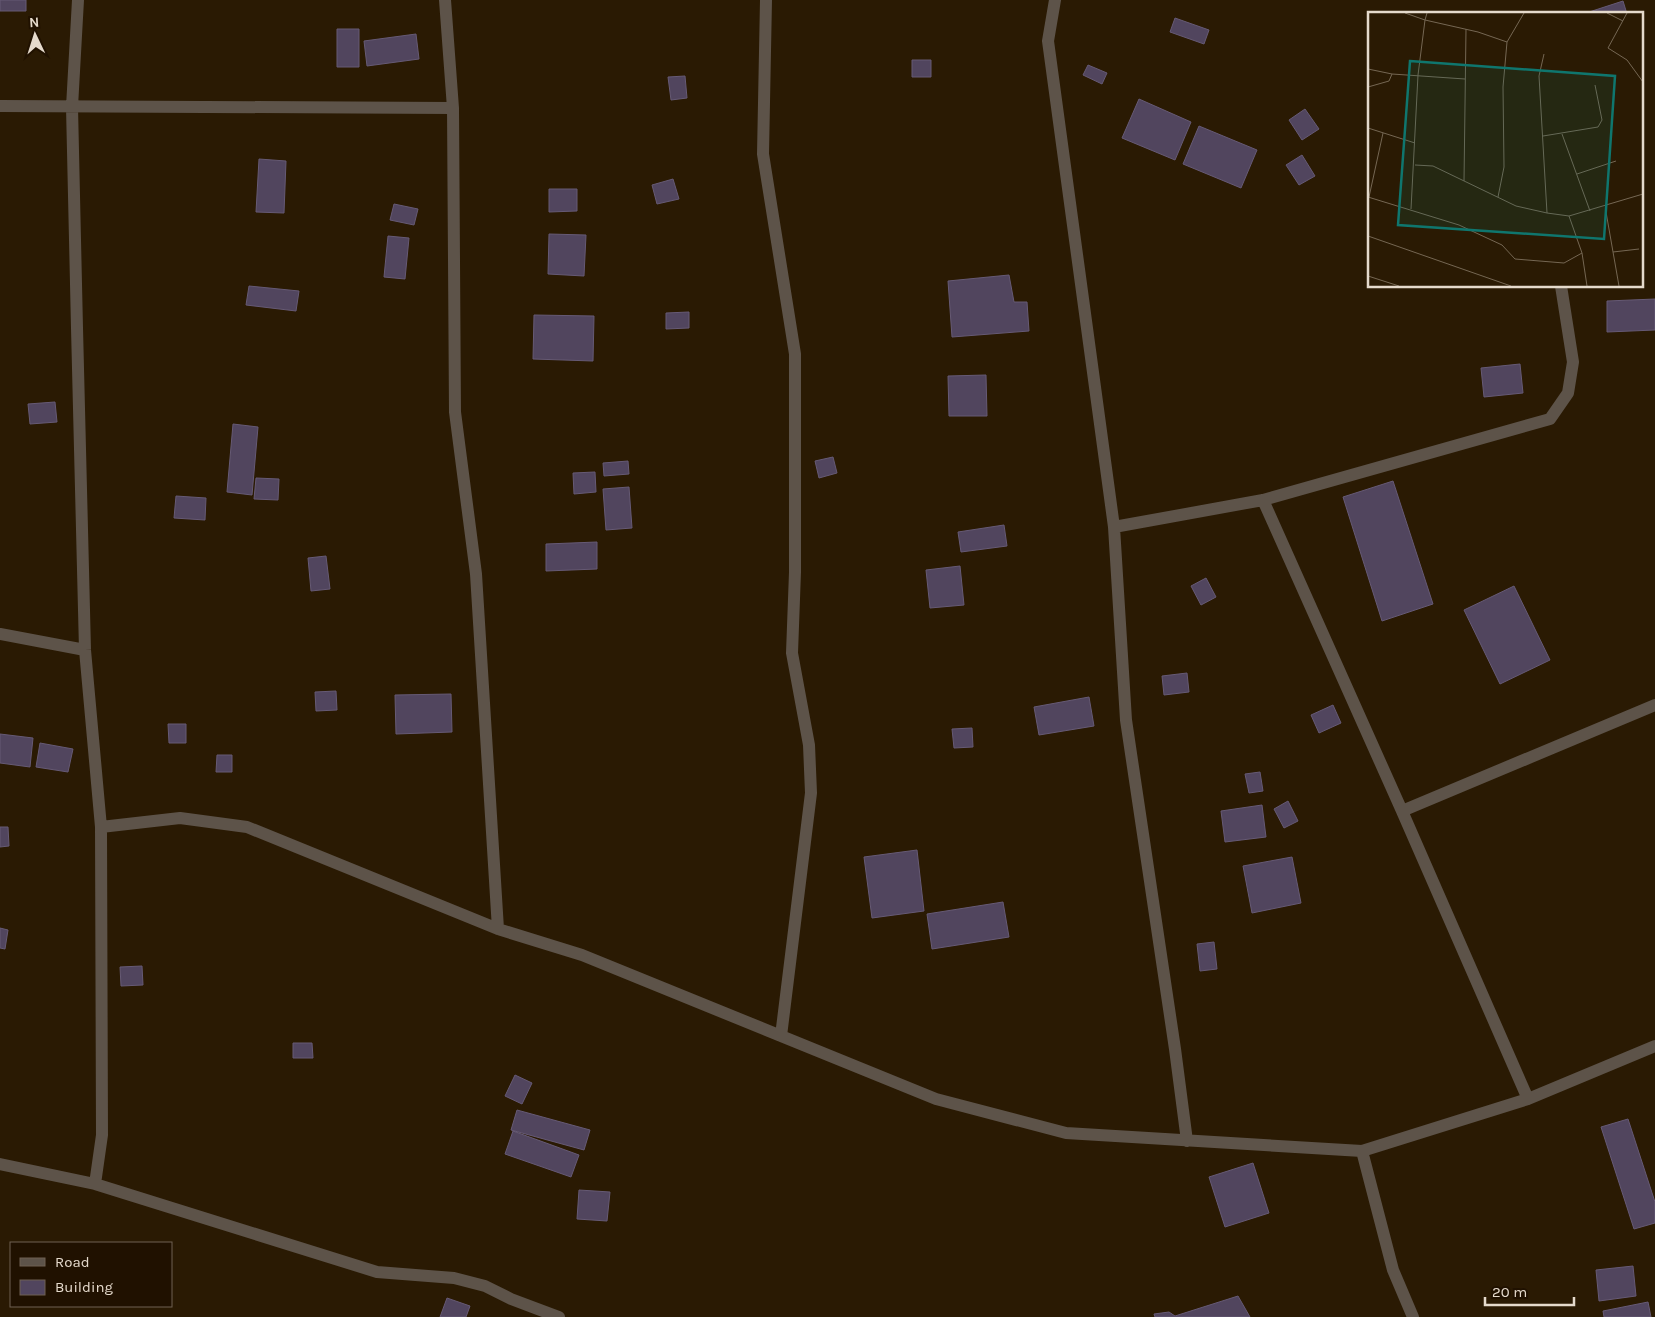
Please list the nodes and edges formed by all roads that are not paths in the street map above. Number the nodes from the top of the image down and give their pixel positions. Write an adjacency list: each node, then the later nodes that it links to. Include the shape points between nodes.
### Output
1 (78, 0): 6 (street)
2 (445, 0): 7 (street)
3 (766, 0): 17 (street, via 763,154 795,354 792,653 809,745 812,793)
4 (1055, 0): 10 (street, via 1048,41)
5 (0, 106): 6 (street)
6 (72, 107): 7 (street); 12 (street)
7 (453, 108): 16 (street, via 455,412 476,574)
8 (1561, 288): 9 (street, via 1573,362 1568,393 1550,419)
9 (1263, 500): 10 (street); 14 (street)
10 (1114, 527): 20 (street, via 1126,720)
11 (0, 634): 12 (street)
12 (85, 650): 15 (street)
13 (1655, 706): 14 (street)
14 (1402, 811): 19 (street)
15 (101, 827): 16 (street, via 180,818 247,827); 23 (street, via 102,1135)
16 (498, 929): 17 (street, via 582,955)
17 (781, 1036): 20 (street, via 936,1099 1056,1131)
18 (1655, 1046): 19 (street)
19 (1528, 1099): 21 (street)
20 (1186, 1141): 21 (street)
21 (1362, 1151): 25 (street, via 1393,1270)
22 (0, 1164): 23 (street)
23 (95, 1184): 24 (street, via 377,1272 454,1278 486,1286)
24 (558, 1317)
25 (1413, 1317)

